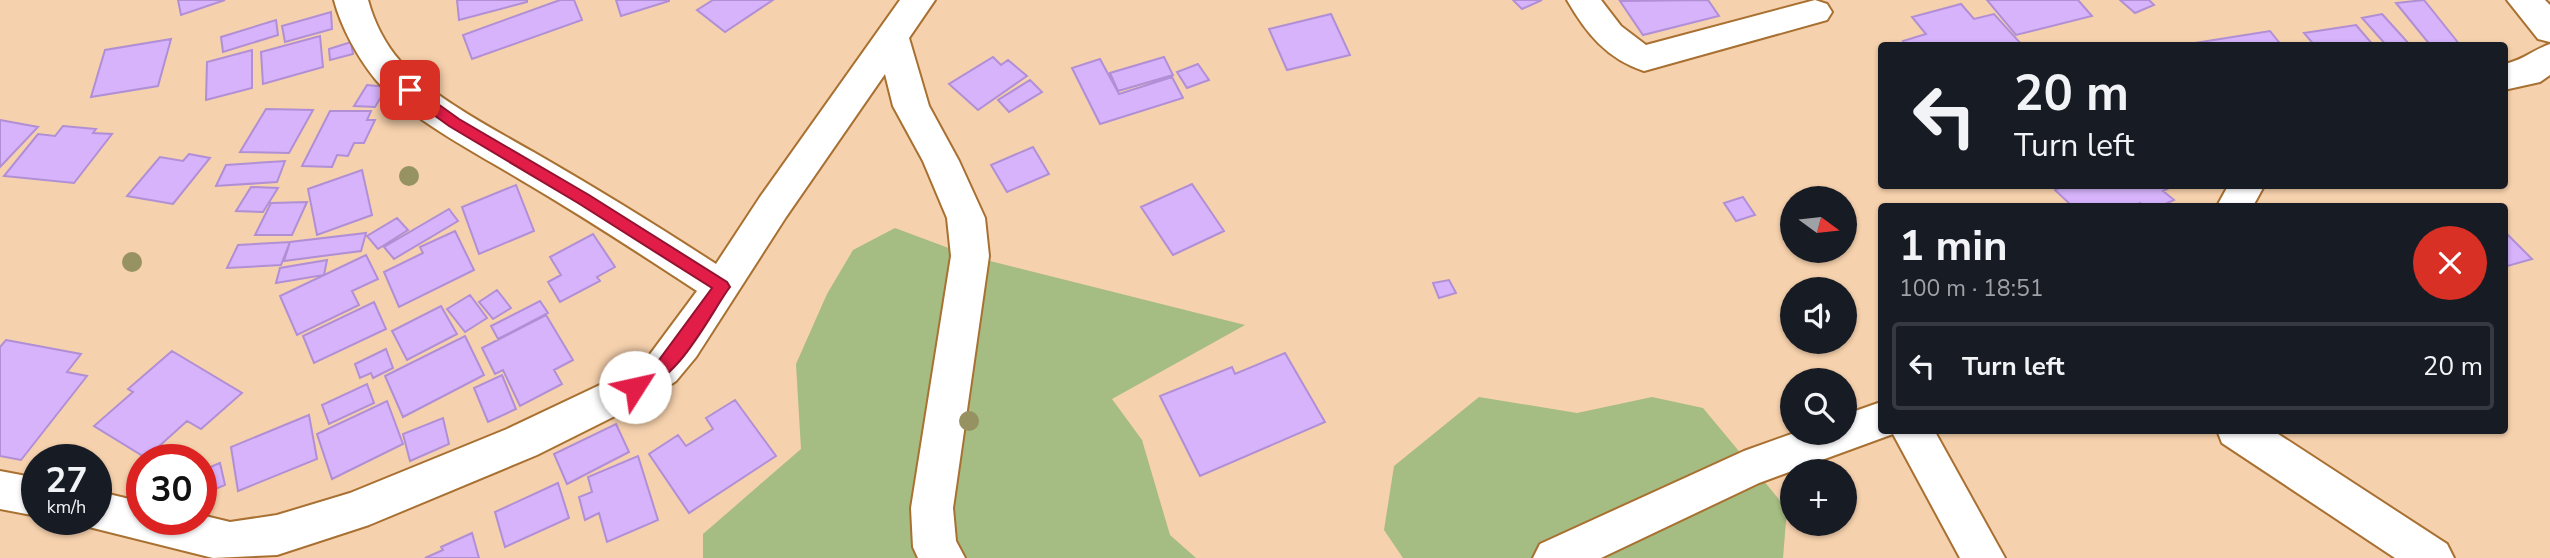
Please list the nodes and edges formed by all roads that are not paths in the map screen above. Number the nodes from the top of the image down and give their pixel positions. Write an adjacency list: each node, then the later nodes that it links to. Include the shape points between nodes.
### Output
1 (351, 0): 10 (street, via 374,51 410,90 454,122)
2 (918, 0): 7 (street)
3 (1584, 0): 5 (street, via 1623,46 1644,58)
4 (2524, 0): 6 (street)
5 (1815, 12)
6 (2550, 30)
7 (892, 37): 10 (street); 18 (street, via 911,106 966,218 970,256 932,508 935,547)
8 (2550, 57): 9 (street, via 2528,73)
9 (2508, 76)
10 (722, 287): 17 (street, via 662,369 635,387 522,442 354,511)
11 (1878, 421): 19 (street, via 1744,470)
12 (1914, 434): 20 (street)
13 (2243, 434): 21 (street)
14 (0, 491): 15 (street)
15 (21, 494)
16 (112, 516): 17 (street)
17 (228, 550)
18 (943, 558)
19 (1555, 558)
20 (1983, 558)
21 (2432, 558)

